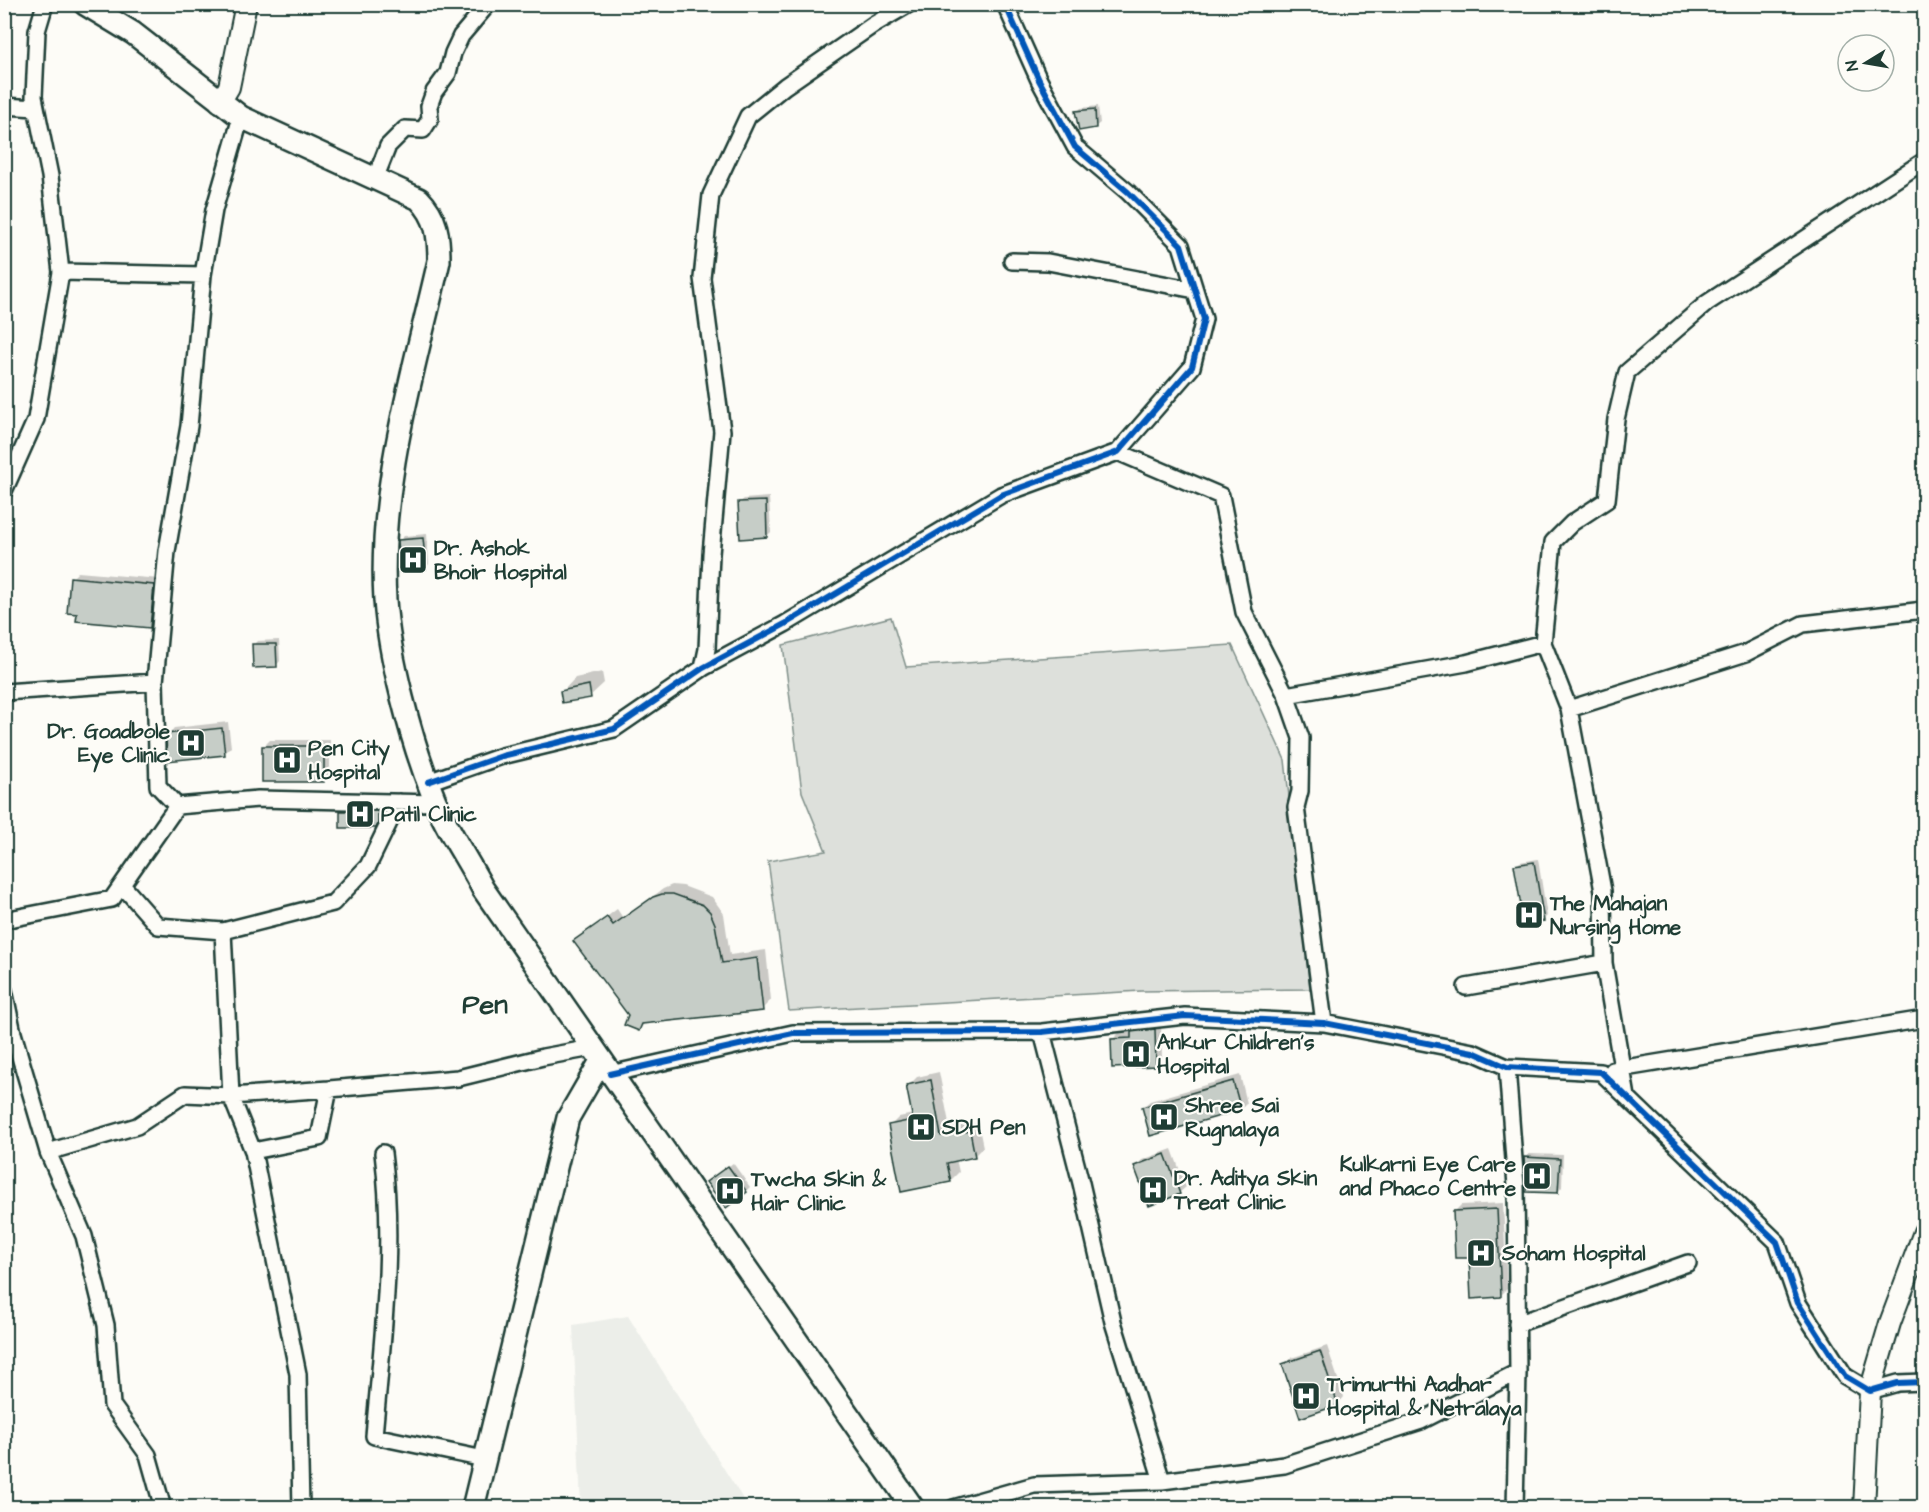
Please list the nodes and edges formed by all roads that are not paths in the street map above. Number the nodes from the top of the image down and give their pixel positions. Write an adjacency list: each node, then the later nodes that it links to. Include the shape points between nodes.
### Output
1 (45, 4): 9 (street, via 37,31)
2 (86, 4): 7 (main road, via 134,33)
3 (246, 4): 7 (street, via 229,87)
4 (488, 4): 12 (street, via 461,36 448,73 434,92 430,119 423,130 405,129 388,146)
5 (909, 4): 21 (street, via 785,86 748,116 711,195 702,278 722,430)
6 (1005, 4): 16 (street, via 1075,147 1181,245)
7 (220, 102): 10 (main road)
8 (4, 106): 9 (street)
9 (36, 108): 14 (street, via 50,176)
10 (241, 117): 12 (main road); 15 (street, via 214,210)
11 (1924, 161): 20 (street, via 1707,303 1627,372 1616,419 1607,500 1552,542)
12 (375, 179): 26 (main road, via 419,199 429,209 438,231 439,261 396,448 385,590 398,682)
13 (1012, 261): 16 (street, via 1048,262)
14 (61, 272): 15 (street); 18 (street, via 36,419)
15 (203, 275): 22 (street, via 189,426 167,551)
16 (1194, 290): 17 (street, via 1204,319 1192,368)
17 (1118, 452): 21 (street, via 1001,495 785,624); 24 (street, via 1221,496 1244,612)
18 (4, 491)
19 (1924, 610): 25 (street, via 1803,624 1746,653)
20 (1544, 643): 24 (street, via 1466,663); 25 (street)
21 (703, 668): 26 (street, via 614,729 502,756)
22 (155, 682): 23 (street); 29 (street, via 158,786)
23 (4, 692)
24 (1286, 695): 37 (street, via 1301,738 1296,807)
25 (1569, 709): 33 (street, via 1603,891)
26 (428, 782): 28 (main road)
27 (399, 802): 28 (street); 29 (street, via 258,799); 32 (street, via 368,866 333,903)
28 (436, 802): 39 (main road, via 483,889)
29 (177, 806): 30 (street)
30 (122, 885): 31 (street, via 112,899); 32 (street, via 158,926)
31 (4, 920)
32 (223, 930): 44 (street)
33 (1604, 963): 34 (street); 41 (street)
34 (1466, 987)
35 (4, 990): 47 (street)
36 (1924, 1019): 41 (street)
37 (1324, 1023): 38 (street, via 1185,1016); 40 (street, via 1473,1052)
38 (1042, 1032): 39 (street, via 793,1033); 56 (street, via 1113,1322)
39 (601, 1061): 43 (street, via 543,1057 458,1078); 55 (main road, via 568,1118); 60 (main road)
40 (1507, 1067): 42 (street); 51 (street, via 1516,1186)
41 (1620, 1068): 42 (street); 45 (street)
42 (1601, 1072): 45 (street)
43 (329, 1089): 44 (street); 46 (street, via 319,1138)
44 (231, 1096): 46 (street); 47 (street, via 185,1094 137,1126)
45 (1627, 1097): 54 (street, via 1778,1242 1798,1303 1845,1376)
46 (254, 1151): 58 (street, via 298,1374)
47 (48, 1152): 57 (street, via 84,1236 106,1325 112,1406 148,1455)
48 (383, 1153): 55 (street, via 388,1193 374,1436)
49 (1924, 1232): 54 (street)
50 (1688, 1263): 51 (street)
51 (1517, 1324): 52 (street)
52 (1518, 1372): 56 (street, via 1421,1421 1284,1465); 62 (street)
53 (1924, 1382): 54 (street, via 1898,1383)
54 (1870, 1391): 63 (street)
55 (484, 1459): 59 (main road)
56 (1162, 1481): 61 (street, via 1034,1485)
57 (163, 1508)
58 (301, 1508)
59 (472, 1508)
60 (912, 1508)
61 (953, 1508)
62 (1515, 1508)
63 (1864, 1508)

